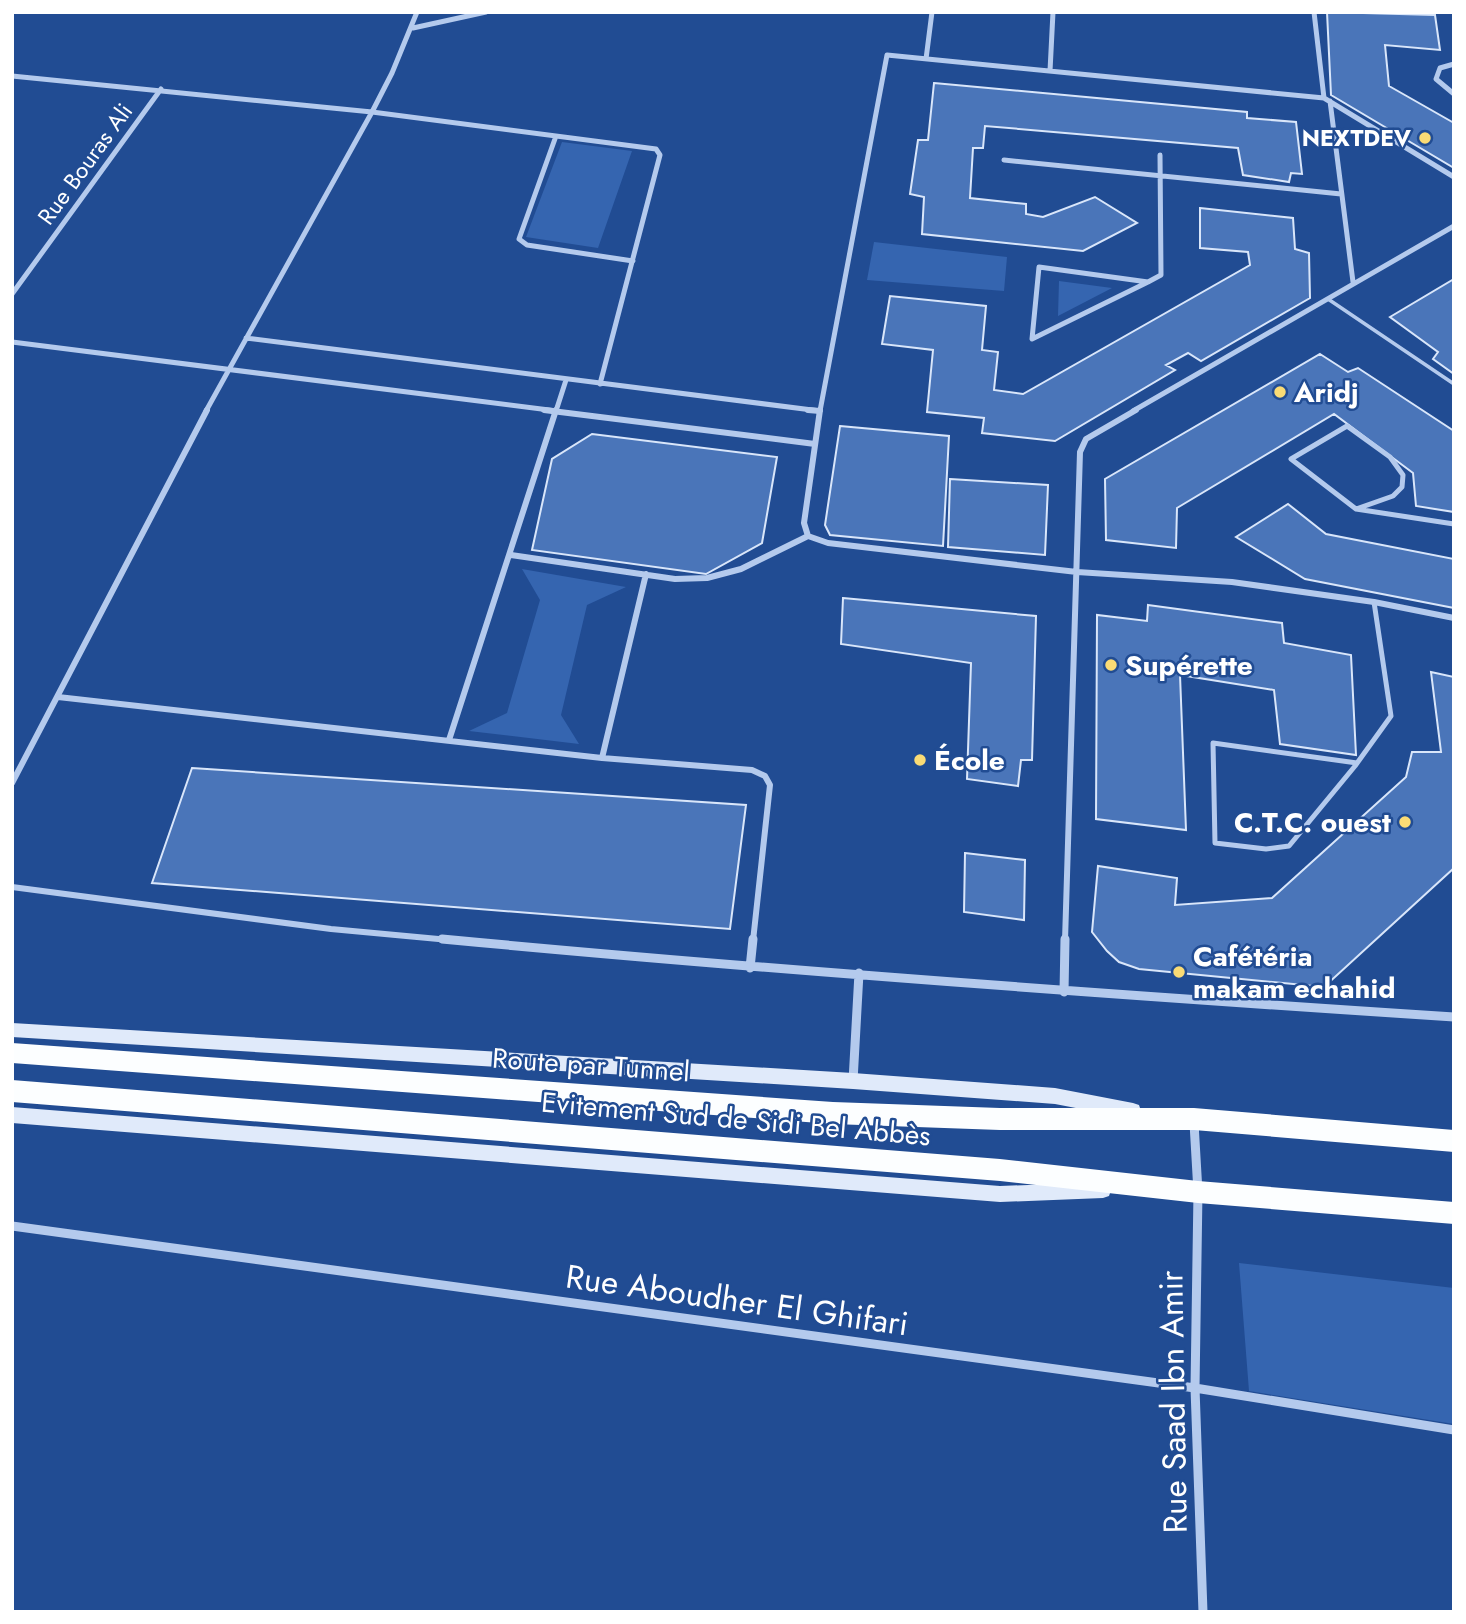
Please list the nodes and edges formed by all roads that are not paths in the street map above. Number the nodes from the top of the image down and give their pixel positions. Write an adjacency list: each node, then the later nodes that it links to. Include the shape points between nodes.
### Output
1 (417, 12): 6 (street)
2 (486, 12): 6 (street)
3 (933, 12): 7 (street)
4 (1053, 12): 9 (street)
5 (1314, 12): 13 (street)
6 (413, 27): 15 (street)
7 (926, 59): 9 (street); 35 (street, via 887,55)
8 (1454, 64): 12 (street, via 1440,68 1436,79)
9 (1050, 71): 13 (street)
10 (12, 76): 11 (street)
11 (161, 89): 15 (street); 26 (street, Rue Bouras Ali)
12 (1454, 94)
13 (1324, 98): 14 (street)
14 (1330, 102): 20 (street); 21 (street)
15 (372, 112): 16 (street); 28 (street)
16 (556, 136): 23 (street, via 651,147 659,152); 23 (street, via 519,239 527,245)
17 (1160, 156): 19 (street)
18 (1004, 160): 19 (street)
19 (1160, 176): 21 (street); 24 (street, via 1161,275)
20 (1454, 177)
21 (1342, 194): 25 (street)
22 (1454, 226): 25 (street)
23 (633, 261): 32 (street)
24 (1148, 282): 24 (street, via 1039,267 1032,340 1102,305)
25 (1353, 282): 27 (street)
26 (12, 294)
27 (1328, 299): 33 (lane); 41 (street, via 1086,439 1079,463)
28 (246, 338): 30 (street); 31 (street)
29 (12, 342): 30 (street)
30 (228, 370): 34 (street); 45 (street)
31 (566, 380): 32 (street); 34 (street)
32 (600, 384): 35 (street)
33 (1454, 384)
34 (557, 411): 36 (street); 40 (street)
35 (820, 411): 36 (street)
36 (815, 444): 39 (street, via 804,523)
37 (1356, 509): 37 (lane, via 1393,496 1402,487 1403,475 1390,457 1347,426 1292,459); 38 (lane)
38 (1454, 524)
39 (808, 536): 41 (street, via 828,543); 42 (street, via 741,569 707,578)
40 (511, 555): 42 (street); 46 (street)
41 (1077, 572): 43 (street, via 1232,582); 53 (street)
42 (646, 574): 47 (street)
43 (1374, 602): 44 (street); 48 (lane, via 1391,716)
44 (1454, 618)
45 (58, 697): 46 (street); 49 (street)
46 (449, 740): 47 (street)
47 (602, 758): 51 (street, via 752,770 765,776 770,785)
48 (1357, 763): 48 (lane, via 1213,743 1215,843 1266,849 1289,846)
49 (12, 783)
50 (12, 887): 51 (street, via 331,929)
51 (750, 968): 52 (street)
52 (859, 973): 53 (street); 57 (street)
53 (1063, 992): 54 (street)
54 (1454, 1017)
55 (12, 1030): 57 (main road)
56 (12, 1053): 60 (highway, Route par Tunnel, via 832,1113)
57 (853, 1081): 60 (main road, via 1055,1096)
58 (12, 1091): 63 (highway, Evitement Sud de Sidi Bel Abbès, via 986,1169)
59 (12, 1115): 63 (main road, via 1000,1194)
60 (1165, 1118): 61 (highway)
61 (1194, 1119): 62 (highway); 64 (street, Rue Saad Ibn Amir)
62 (1454, 1141)
63 (1158, 1188): 64 (highway, Evitement Sud de Sidi Bel Abbès)
64 (1198, 1192): 65 (highway, Evitement Sud de Sidi Bel Abbès); 67 (street, Rue Saad Ibn Amir)
65 (1454, 1213)
66 (12, 1226): 67 (street, Rue Aboudher El Ghifari)
67 (1195, 1388): 68 (street, Rue Aboudher El Ghifari); 69 (street, Rue Saad Ibn Amir)
68 (1454, 1430)
69 (1203, 1612)

